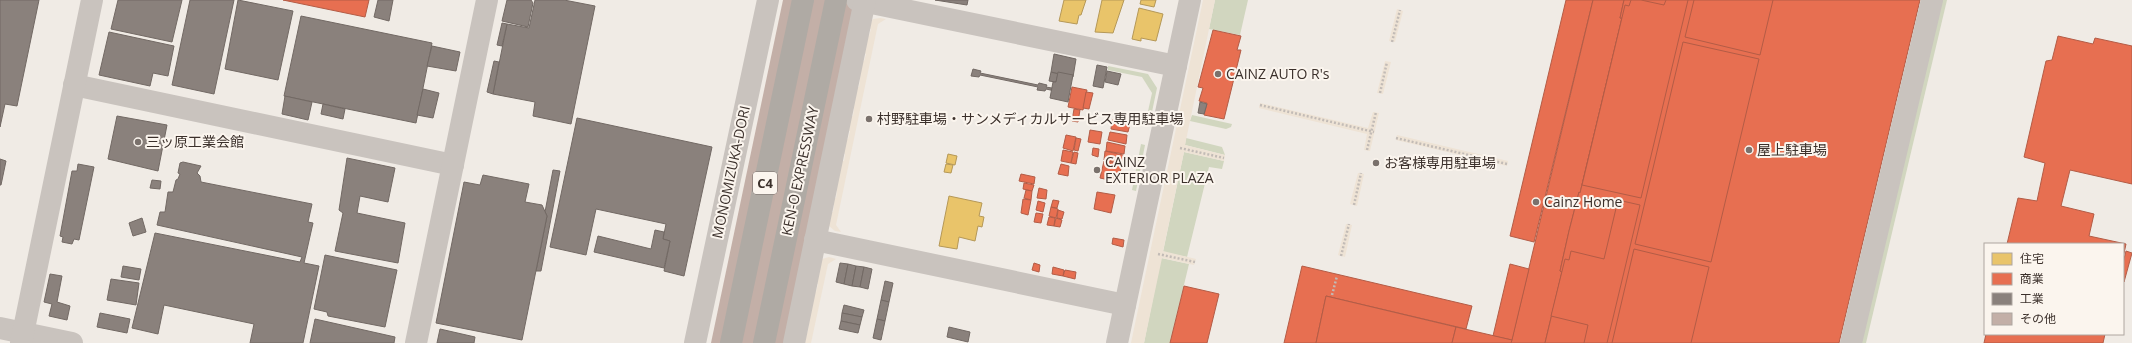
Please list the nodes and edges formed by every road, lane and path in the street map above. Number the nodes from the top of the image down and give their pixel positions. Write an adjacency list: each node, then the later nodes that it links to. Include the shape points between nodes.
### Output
1 (92, 0): 13 (street)
2 (487, 0): 23 (street)
3 (768, 0): 38 (street, MONOMIZUKA-DORI)
4 (803, 0): 39 (highway, C4)
5 (836, 0): 40 (highway, KEN-O EXPRESSWAY / C4)
6 (1190, 0): 12 (street)
7 (1932, 0): 43 (street)
8 (862, 1): 12 (street); 27 (street)
9 (1400, 10): 10 (path)
10 (1392, 42)
11 (1387, 62): 14 (path)
12 (1176, 66): 33 (street)
13 (74, 85): 23 (street); 35 (street)
14 (1380, 93)
15 (1260, 105): 17 (path)
16 (1376, 112): 17 (path)
17 (1372, 132): 20 (path)
18 (1396, 138): 22 (path)
19 (1184, 148): 21 (path)
20 (1366, 150)
21 (1224, 158)
22 (1507, 164)
23 (453, 165): 37 (street)
24 (1361, 173): 25 (path)
25 (1354, 205)
26 (1349, 224): 29 (path)
27 (815, 240): 33 (street); 41 (street)
28 (1156, 253): 30 (path)
29 (1341, 256)
30 (1195, 262)
31 (1337, 276): 32 (path)
32 (1332, 295)
33 (1124, 305): 42 (street)
34 (0, 328): 35 (street)
35 (22, 338): 36 (street)
36 (72, 343)
37 (416, 343)
38 (695, 343)
39 (731, 343)
40 (764, 343)
41 (794, 343)
42 (1117, 343)
43 (1851, 343)

